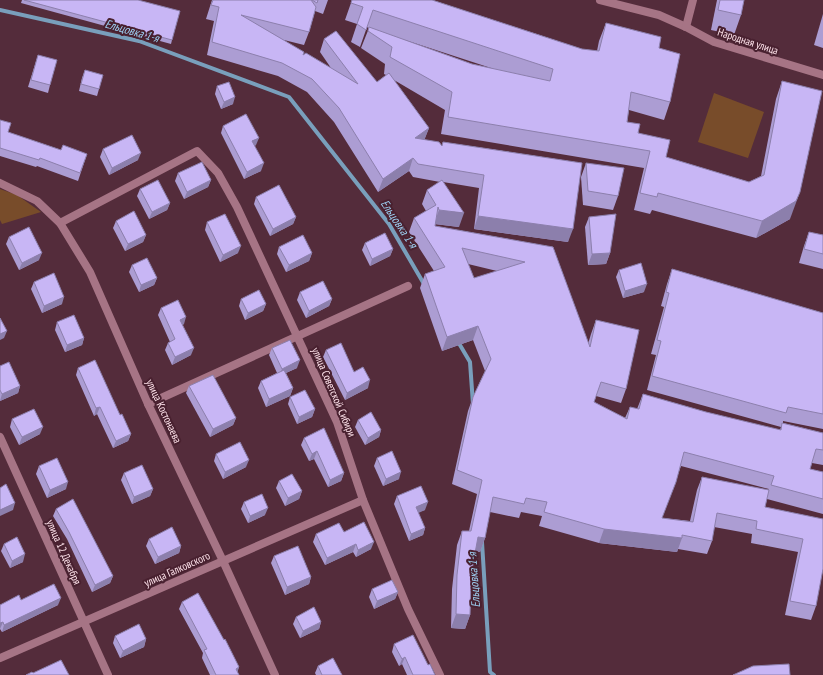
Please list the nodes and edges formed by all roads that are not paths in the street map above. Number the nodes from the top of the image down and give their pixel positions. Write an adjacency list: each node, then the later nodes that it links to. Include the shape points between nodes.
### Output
1 (600, 0): 3 (street, Народная улица, via 659,15)
2 (693, 0): 3 (street)
3 (686, 27): 4 (street, Народная улица, via 714,42)
4 (823, 75)
5 (0, 183): 6 (street, улица Костонаева, via 37,201)
6 (60, 223): 8 (street, улица Советской Сибири, via 197,150 218,174 237,207); 9 (street, улица Костонаева, via 90,272)
7 (408, 286): 8 (street)
8 (297, 337): 9 (street); 11 (street, улица Советской Сибири, via 337,422)
9 (148, 404): 12 (street, улица Костонаева)
10 (0, 437): 13 (street, улица 12 Декабря)
11 (363, 500): 12 (street, улица Галковского); 17 (street, улица Советской Сибири, via 408,608)
12 (223, 561): 13 (street, улица Галковского); 16 (street, улица Костонаева)
13 (84, 622): 14 (street, улица Галковского); 15 (street, улица 12 Декабря)
14 (0, 658)
15 (108, 675)
16 (276, 675)
17 (440, 675)

